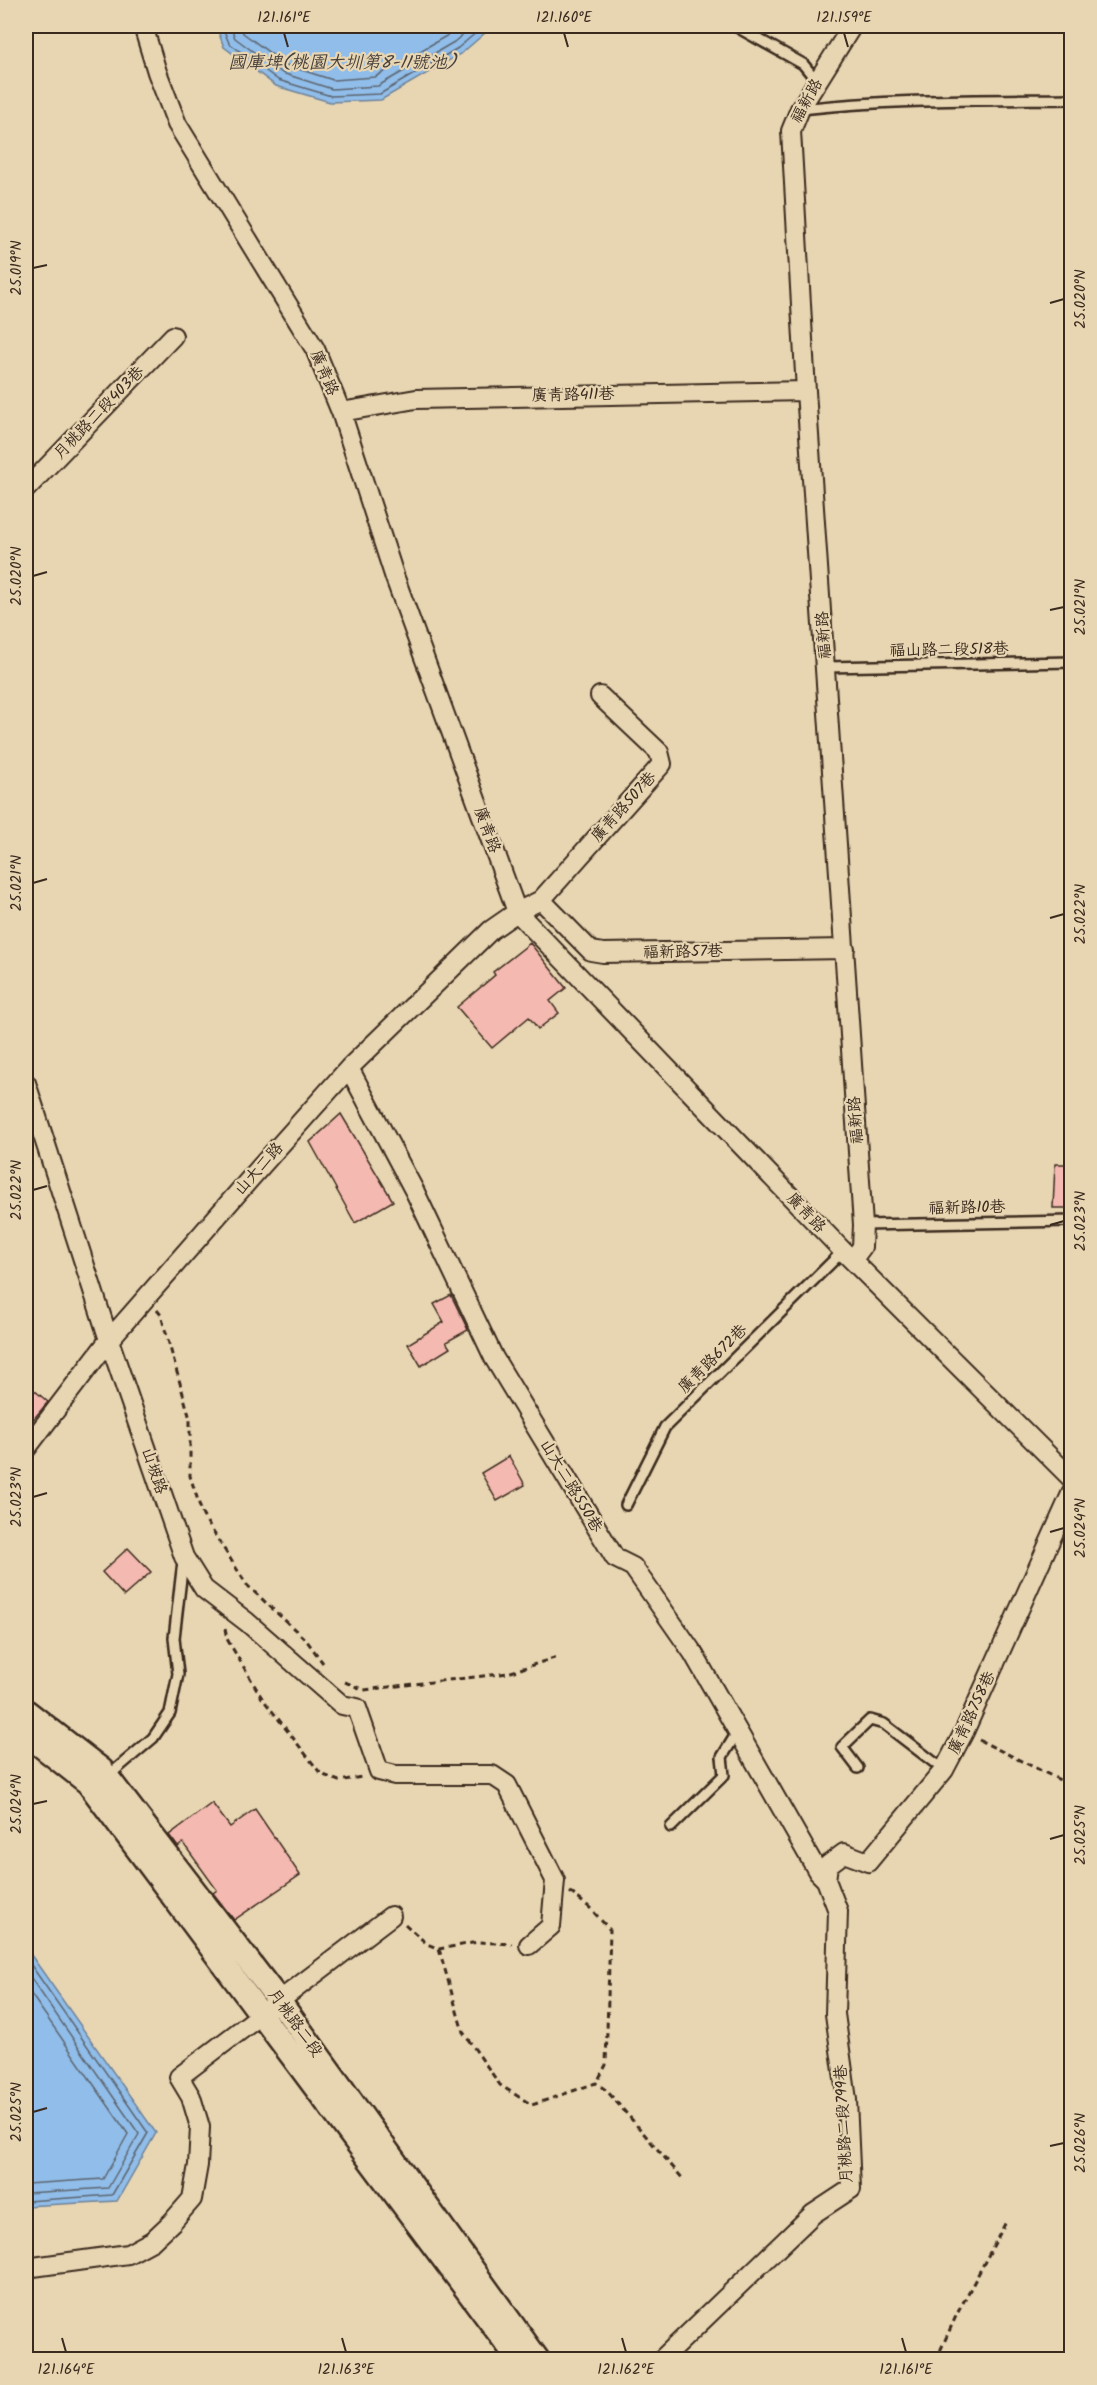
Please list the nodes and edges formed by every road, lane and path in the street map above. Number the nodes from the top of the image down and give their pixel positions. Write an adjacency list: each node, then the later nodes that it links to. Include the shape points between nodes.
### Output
1 (143, 26): 9 (street, 廣青路, via 177,124 315,349)
2 (735, 26): 4 (lane, via 803,64)
3 (852, 26): 4 (street, 福新路)
4 (817, 81): 6 (street, 福新路)
5 (1071, 99): 6 (lane)
6 (800, 110): 8 (street, 福新路, via 791,131)
7 (173, 336): 10 (street, 月桃路二段403巷)
8 (806, 391): 9 (street, 廣青路411巷, via 416,399); 12 (street, 福新路)
9 (341, 412): 15 (street, 廣青路, via 395,578)
10 (26, 489)
11 (1071, 663): 12 (lane, 福山路二段518巷)
12 (826, 667): 16 (street, 福新路)
13 (600, 696): 14 (street, 廣青路507巷, via 659,752 662,764)
14 (542, 900): 15 (street, 廣青路507巷); 16 (street, 福新路57巷, via 591,951 603,953)
15 (517, 912): 17 (street, 山大二路, via 491,930); 21 (street, 廣青路)
16 (845, 950): 20 (street, 福新路)
17 (349, 1068): 22 (street, 山大二路); 33 (street, 山大二路550巷, via 415,1191 494,1358 615,1558 633,1567 693,1653)
18 (26, 1083): 23 (street, 山坡路)
19 (1071, 1221): 20 (lane, 福新路10巷)
20 (863, 1225): 21 (street, 福新路, via 862,1247)
21 (848, 1255): 25 (street, 廣青路); 27 (lane, 廣青路672巷, via 665,1427)
22 (147, 1297): 23 (street, 山大二路); 31 (path, via 161,1315 190,1419 190,1476 203,1516 247,1585 307,1641)
23 (109, 1340): 24 (street, 山大二路); 28 (street, 山坡路)
24 (26, 1449)
25 (1071, 1479)
26 (1071, 1492): 34 (street, 廣青路758巷)
27 (626, 1505)
28 (184, 1557): 29 (street, 山坡路, via 204,1589); 39 (lane, via 174,1638 178,1674 170,1713 153,1738)
29 (219, 1600): 31 (street, 山坡路); 38 (path, via 227,1639 262,1698 321,1774 339,1781)
30 (560, 1656): 31 (path, via 508,1672 364,1690)
31 (326, 1681): 38 (street, 山坡路, via 342,1705 357,1708)
32 (26, 1711): 39 (street, 月桃路二段)
33 (738, 1731): 41 (lane, via 722,1757 724,1775); 43 (street, 山大二路550巷)
34 (964, 1732): 37 (street, 廣青路758巷); 40 (path)
35 (26, 1734): 47 (street, 月桃路二段, via 88,1783)
36 (858, 1768): 37 (lane, via 842,1747 870,1720 884,1724)
37 (944, 1770): 43 (street, 廣青路758巷, via 868,1862 844,1853 828,1865)
38 (387, 1773): 42 (street, via 492,1775 507,1785)
39 (107, 1777): 47 (street, 月桃路二段)
40 (1071, 1786)
41 (671, 1827)
42 (555, 1880): 45 (street, via 551,1926); 48 (path, via 610,1930 606,2065)
43 (826, 1880): 54 (street, 月桃路二段799巷, via 838,1911 835,2014 847,2100 851,2189 813,2214)
44 (391, 1916): 46 (path); 47 (street)
45 (529, 1945): 46 (path, via 478,1942)
46 (439, 1949): 48 (path, via 463,2032 500,2085 532,2105)
47 (271, 2008): 51 (street, via 179,2077 191,2097 200,2127 192,2199 172,2222 152,2241 128,2254); 52 (street, 月桃路二段); 53 (street, 月桃路二段)
48 (597, 2083): 49 (path)
49 (684, 2180)
50 (1007, 2220): 55 (path)
51 (26, 2268)
52 (519, 2360)
53 (538, 2360)
54 (662, 2360)
55 (936, 2360)

